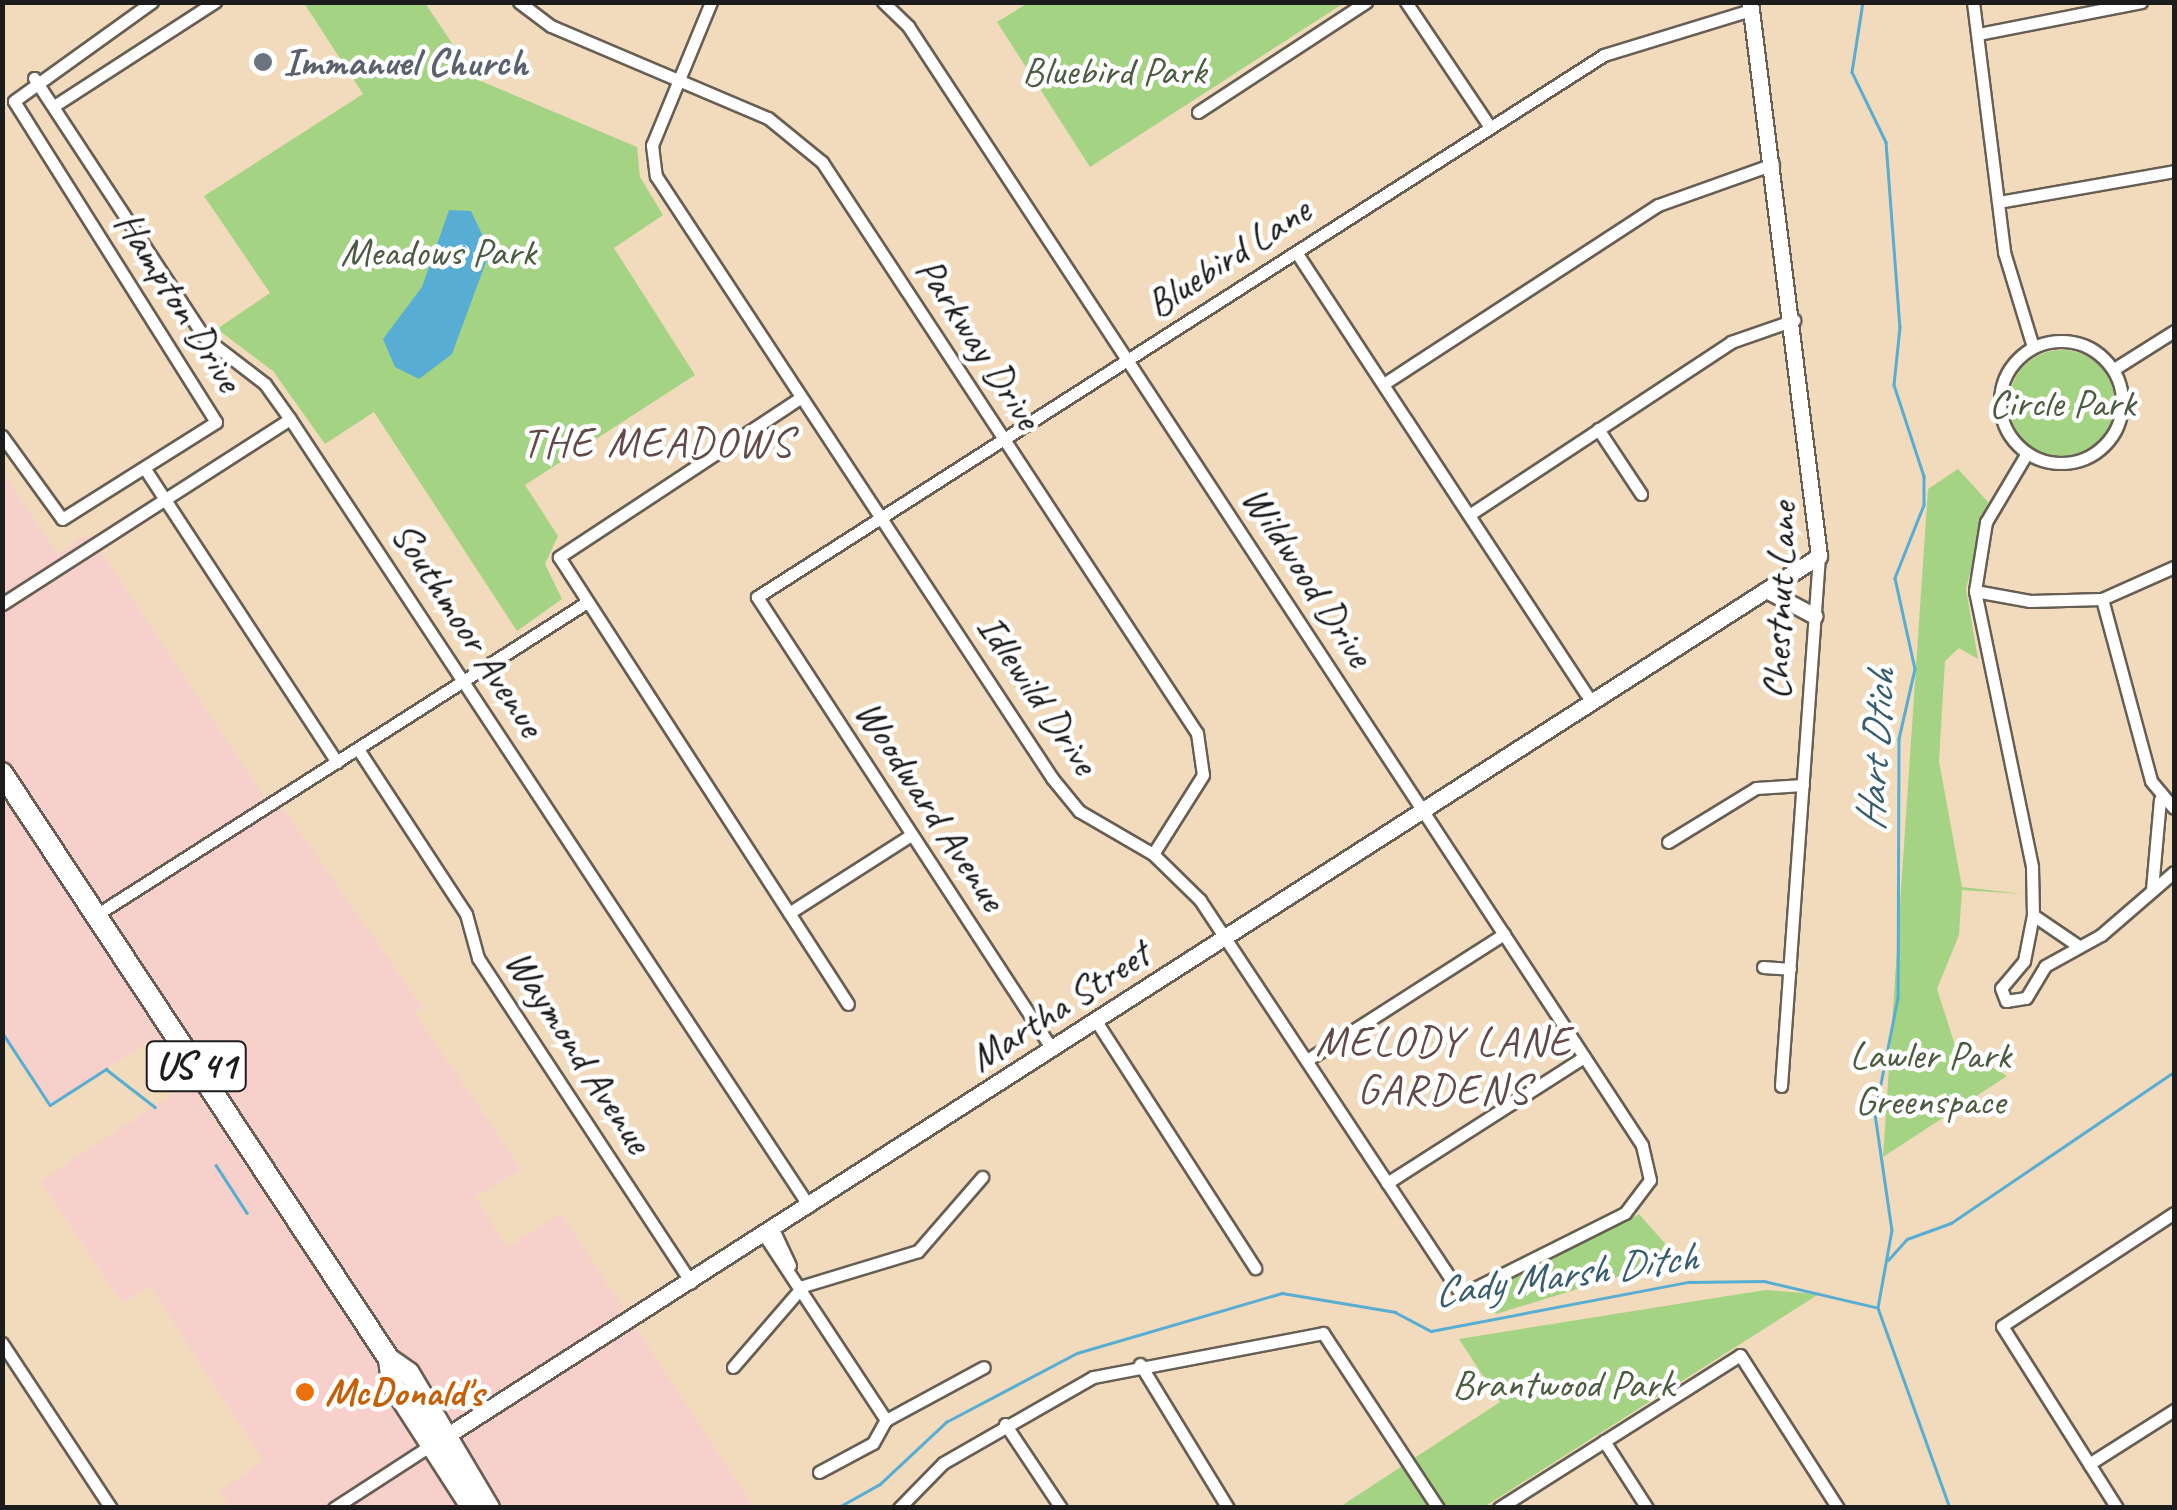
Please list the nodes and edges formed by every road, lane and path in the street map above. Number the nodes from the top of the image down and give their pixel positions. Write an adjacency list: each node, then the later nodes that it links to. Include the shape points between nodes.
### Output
1 (152, 2): 12 (street)
2 (215, 2): 14 (street)
3 (519, 2): 13 (street, Parkway Drive, via 551,26)
4 (711, 2): 13 (street)
5 (883, 2): 24 (street, Wildwood Drive)
6 (1366, 2): 15 (street)
7 (1406, 2): 16 (street)
8 (1973, 2): 11 (street)
9 (2141, 2): 11 (street)
10 (1750, 6): 16 (street, Bluebird Lane, via 1604,54); 17 (street, Chestnut Lane)
11 (1978, 34): 19 (street)
12 (34, 78): 14 (street); 33 (street, Hampton Drive, via 18,91 17,109 214,410 208,433)
13 (679, 80): 27 (street, Idlewild Drive, via 650,160); 31 (street, Parkway Drive, via 807,146)
14 (54, 106): 28 (street, Southmoor Avenue, via 204,337 265,384)
15 (1198, 112)
16 (1490, 127): 20 (street, Bluebird Lane)
17 (1773, 164): 21 (street, Chestnut Lane); 26 (street, via 1658,205)
18 (2174, 171): 19 (street)
19 (1999, 202): 23 (street)
20 (1296, 252): 24 (street, Bluebird Lane); 26 (street)
21 (1794, 320): 29 (street, via 1731,342); 38 (street, Chestnut Lane)
22 (2174, 331): 25 (street)
23 (2033, 346): 25 (street, via 2078,342); 32 (street, via 2008,370 1999,404)
24 (1127, 360): 31 (street, Bluebird Lane); 55 (street, Wildwood Drive)
25 (2114, 369): 32 (street, via 2121,417 2104,446 2075,462)
26 (1385, 383): 36 (street)
27 (800, 398): 37 (street, Idlewild Drive); 45 (street, via 560,557)
28 (290, 419): 35 (street); 47 (street, Southmoor Avenue)
29 (1598, 429): 34 (street); 36 (street)
30 (2, 436): 33 (street, Hampton Drive, via 62,519)
31 (1004, 440): 37 (street, Bluebird Lane); 58 (street, Parkway Drive, via 1206,755)
32 (2027, 453): 41 (street, via 1986,522)
33 (147, 472): 35 (street)
34 (1641, 494)
35 (165, 500): 44 (street); 50 (street)
36 (1469, 515): 48 (street)
37 (880, 518): 42 (street, Bluebird Lane); 58 (street, Idlewild Drive, via 1052,778 1100,828)
38 (1818, 556): 40 (street, Martha Street); 46 (street, Chestnut Lane)
39 (2174, 567): 43 (street)
40 (1766, 590): 46 (street); 48 (street, Martha Street)
41 (1975, 590): 43 (street, via 2030,601); 63 (street, via 2026,825)
42 (757, 596): 56 (street, Woodward Avenue)
43 (2102, 599): 53 (street)
44 (2, 604)
45 (584, 604): 47 (street); 61 (street)
46 (1814, 616): 52 (street, Chestnut Lane)
47 (464, 681): 49 (street); 77 (street, Southmoor Avenue)
48 (1592, 703): 55 (street, Martha Street)
49 (358, 749): 50 (street); 81 (street, Waymond Avenue, via 466,914 478,958)
50 (337, 762): 62 (street)
51 (2, 773): 62 (highway, US 41)
52 (1803, 784): 57 (street, via 1756,788); 68 (street, Chestnut Lane)
53 (2160, 798): 54 (street); 60 (street)
54 (2174, 808)
55 (1423, 810): 64 (street, Wildwood Drive); 65 (street, Martha Street)
56 (911, 836): 61 (street); 71 (street, Woodward Avenue)
57 (1668, 842)
58 (1152, 854): 65 (street, Idlewild Drive)
59 (2174, 872): 60 (street)
60 (2152, 890): 66 (street)
61 (789, 913): 69 (street)
62 (96, 915): 91 (highway, US 41, via 389,1359 392,1384)
63 (2033, 915): 66 (street); 66 (street, via 2024,960 2001,988 2006,1001 2026,998 2045,966)
64 (1504, 934): 72 (street, Wildwood Drive); 73 (street)
65 (1226, 936): 70 (street, Martha Street); 73 (street, Idlewild Drive)
66 (2077, 945)
67 (1763, 967): 68 (street)
68 (1790, 968): 74 (street, Chestnut Lane)
69 (848, 1004)
70 (1096, 1021): 71 (street, Martha Street); 80 (street)
71 (1052, 1049): 77 (street, Martha Street)
72 (1584, 1057): 76 (street); 83 (street, Wildwood Drive, via 1642,1145 1650,1180 1643,1198)
73 (1307, 1060): 76 (street, Idlewild Drive)
74 (1781, 1086)
75 (982, 1177): 82 (street, via 918,1251)
76 (1387, 1183): 83 (street, Idlewild Drive)
77 (809, 1206): 79 (street, Martha Street)
78 (2174, 1214): 93 (street, via 2002,1326)
79 (768, 1232): 81 (street, Martha Street); 82 (street)
80 (1255, 1268)
81 (691, 1282): 91 (street, Martha Street)
82 (803, 1286): 86 (street); 89 (street)
83 (1461, 1295)
84 (2, 1343): 95 (street)
85 (1140, 1364): 90 (street, via 1093,1377); 101 (street); 102 (street, via 1323,1333)
86 (733, 1367)
87 (984, 1367): 89 (street)
88 (2174, 1410): 93 (street)
89 (886, 1420): 94 (street, via 865,1449)
90 (1006, 1424): 99 (street, via 943,1463); 100 (street)
91 (441, 1440): 96 (street, Martha Street); 97 (highway, US 41); 98 (highway, US 41)
92 (1604, 1440): 103 (street); 104 (street); 105 (street, via 1740,1355)
93 (2090, 1464): 106 (street)
94 (819, 1472)
95 (111, 1508)
96 (334, 1508)
97 (472, 1508)
98 (489, 1508)
99 (898, 1508)
100 (1061, 1508)
101 (1228, 1508)
102 (1438, 1508)
103 (1499, 1508)
104 (1647, 1508)
105 (1838, 1508)
106 (2117, 1508)

